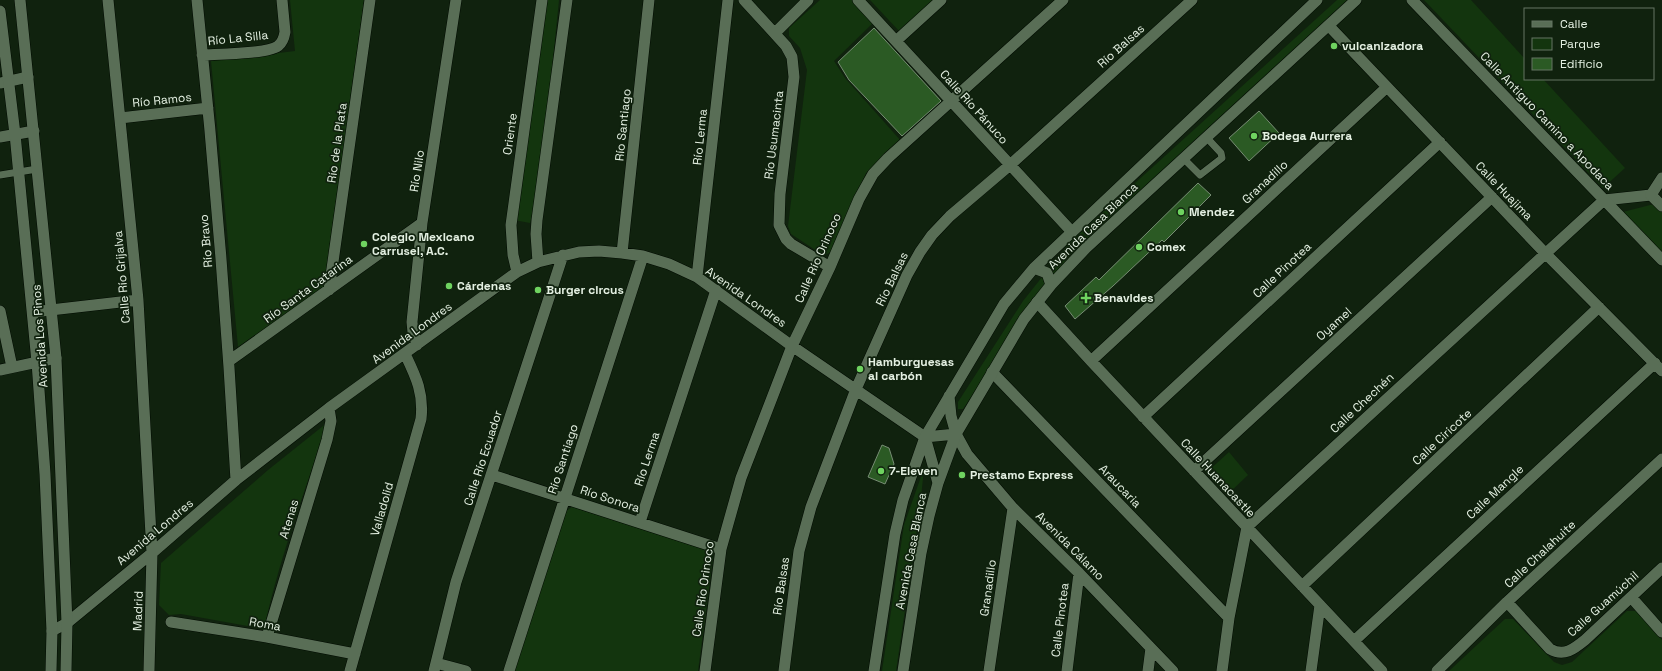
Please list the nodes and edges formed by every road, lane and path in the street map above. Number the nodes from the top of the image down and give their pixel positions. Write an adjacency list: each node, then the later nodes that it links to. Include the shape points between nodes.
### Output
1 (20, 0): 25 (street, Avenida Los Pinos)
2 (108, 0): 30 (street, Calle Río Grijalva)
3 (197, 0): 24 (street, Río Bravo)
4 (282, 0): 24 (street, Río La Silla, via 284,38 272,49)
5 (370, 0): 59 (street, Río de la Plata)
6 (456, 0): 46 (street, Río Nilo)
7 (542, 0): 56 (street, Oriente, via 511,225)
8 (567, 0): 53 (street, via 537,220)
9 (649, 0): 48 (street, Río Santiago)
10 (728, 0): 57 (street, Río Lerma)
11 (744, 0): 22 (street, Río Usumacinta)
12 (808, 0): 22 (street)
13 (858, 0): 23 (street, Calle Río Pánuco)
14 (941, 0): 23 (street)
15 (1063, 0): 28 (street, Calle Río Orinoco)
16 (1192, 0): 37 (street, Río Balsas)
17 (1318, 0): 47 (street, Avenida Casa Blanca)
18 (1356, 0): 21 (street, Avenida Casa Blanca)
19 (1412, 0): 44 (street, Calle Antiguo Camino a Apodaca)
20 (0, 11): 26 (street, Avenida Los Pinos)
21 (1329, 26): 27 (street, Calle Huajima); 34 (street, Avenida Casa Blanca)
22 (774, 34): 54 (street, Río Usumacinta, via 789,51 794,67 779,225 791,244)
23 (896, 41): 28 (street, Calle Río Pánuco)
24 (202, 55): 29 (street, Río Bravo)
25 (28, 77): 26 (street); 31 (street, Avenida Los Pinos)
26 (4, 82): 32 (street, Avenida Los Pinos)
27 (1387, 87): 35 (street, Calle Huajima); 73 (street, Granadillo)
28 (952, 102): 37 (street, Calle Río Pánuco); 54 (street, Calle Río Orinoco, via 873,174)
29 (208, 108): 30 (street, Río Ramos); 71 (street, Río Bravo)
30 (120, 118): 61 (street, Calle Río Grijalva)
31 (34, 130): 32 (street); 38 (street, Avenida Los Pinos)
32 (15, 134): 33 (street); 39 (street, Avenida Los Pinos)
33 (0, 137)
34 (1207, 138): 36 (street, Avenida Casa Blanca); 36 (lane, via 1221,153 1222,158 1203,175)
35 (1440, 142): 43 (street, Calle Huajima); 81 (street, Calle Pinotea)
36 (1184, 159): 58 (street, Avenida Casa Blanca, via 1086,248)
37 (1010, 165): 47 (street, Calle Río Pánuco); 78 (street, Río Balsas, via 950,216 920,252 907,275)
38 (37, 168): 39 (lane); 64 (street, Avenida Los Pinos)
39 (19, 171): 40 (lane); 66 (street, Avenida Los Pinos)
40 (0, 175)
41 (1662, 178): 42 (street)
42 (1651, 194): 44 (street); 45 (street)
43 (1492, 198): 49 (street, Calle Huajima); 85 (street, Oyamel)
44 (1604, 200): 49 (street, Calle Chechén); 52 (street, Calle Antiguo Camino a Apodaca)
45 (1662, 206)
46 (422, 223): 59 (street, Río Santa Catarina); 67 (street, Río Nilo, via 412,322)
47 (1072, 232): 55 (street, Avenida Casa Blanca)
48 (622, 253): 50 (street, Avenida Londres, via 599,251); 51 (street, Avenida Londres)
49 (1545, 253): 63 (street, Calle Huajima); 92 (street, Calle Chechén)
50 (563, 255): 53 (street, Avenida Londres); 86 (street, Calle Río Ecuador)
51 (643, 256): 57 (street, Avenida Londres); 89 (street, Río Santiago)
52 (1662, 260)
53 (538, 262): 56 (street, Avenida Londres)
54 (830, 267): 68 (street, Calle Río Orinoco)
55 (1034, 268): 58 (street, via 1047,274); 79 (street, Avenida Casa Blanca, via 1004,304)
56 (517, 272): 67 (street, Avenida Londres)
57 (697, 277): 60 (street, Avenida Londres)
58 (1051, 285): 62 (street, Avenida Casa Blanca)
59 (329, 290): 71 (street, Río Santa Catarina)
60 (716, 290): 68 (street, Avenida Londres); 91 (street, Río Lerma)
61 (138, 300): 64 (street); 94 (street, Calle Río Grijalva)
62 (1037, 302): 73 (street, Calle Huanacastle); 77 (street, Avenida Casa Blanca)
63 (1599, 307): 75 (street, Calle Huajima); 97 (street, Calle Ciricote)
64 (52, 309): 66 (street); 70 (street, Avenida Los Pinos)
65 (0, 311): 74 (street)
66 (33, 312): 72 (street, Avenida Los Pinos)
67 (417, 345): 69 (street, Avenida Londres)
68 (792, 346): 78 (street, Avenida Londres); 93 (street, Calle Río Orinoco, via 740,478)
69 (405, 354): 80 (street, Avenida Londres); 109 (street, Valladolid, via 421,393 421,419)
70 (56, 358): 72 (street); 103 (street, Avenida Los Pinos)
71 (229, 361): 87 (street, Río Bravo)
72 (37, 362): 74 (street); 104 (street, Avenida Los Pinos)
73 (1091, 362): 81 (street, Calle Huanacastle)
74 (12, 367): 76 (street)
75 (1658, 367): 107 (street, Calle Mangle)
76 (0, 370)
77 (992, 372): 82 (street, Avenida Casa Blanca); 101 (street, Araucaria)
78 (856, 389): 83 (street, Avenida Londres); 118 (street, Río Balsas, via 811,507 799,551)
79 (949, 396): 82 (street, Avenida Cálamo, via 950,416); 83 (street, Avenida Casa Blanca)
80 (329, 408): 87 (street, Avenida Londres); 106 (street, Atenas, via 331,421 327,440)
81 (1143, 417): 85 (street, Calle Huanacastle)
82 (956, 434): 83 (street); 88 (street, Avenida Casa Blanca); 90 (street, Avenida Cálamo, via 967,454)
83 (925, 437): 88 (street); 119 (street, Avenida Casa Blanca, via 903,500 895,534)
84 (1662, 459): 99 (street, Calle Chalahuite)
85 (1194, 470): 92 (street, Calle Huanacastle)
86 (492, 475): 89 (street, Río Sonora); 110 (street, Calle Río Ecuador, via 456,582)
87 (236, 480): 94 (street, Avenida Londres)
88 (938, 483): 120 (street, Avenida Casa Blanca, via 921,553)
89 (564, 498): 91 (street, Río Sonora); 116 (street, Río Santiago)
90 (1013, 508): 96 (street, Avenida Cálamo); 121 (street, Granadillo)
91 (640, 522): 93 (street, Río Sonora)
92 (1247, 527): 97 (street, Calle Huanacastle); 101 (street)
93 (721, 549): 117 (street, Calle Río Orinoco)
94 (152, 553): 103 (street, Avenida Londres); 113 (street, Madrid)
95 (1662, 568): 98 (street, Calle Guamúchil)
96 (1079, 573): 108 (street, Avenida Cálamo); 122 (street, Calle Pinotea)
97 (1302, 586): 100 (street, Calle Huanacastle)
98 (1631, 597): 99 (street, Calle Guamúchil, via 1578,645 1563,652 1554,651 1544,643); 105 (street)
99 (1507, 602): 128 (street, Calle Chalahuite)
100 (1320, 605): 107 (street, Calle Huanacastle); 126 (street)
101 (1229, 618): 125 (street)
102 (171, 622): 106 (street, Roma)
103 (67, 623): 104 (street, Avenida Londres); 112 (street, Avenida Los Pinos)
104 (52, 631): 111 (street, Avenida Los Pinos)
105 (1662, 632)
106 (267, 637): 109 (street, Roma)
107 (1354, 641): 127 (street, Calle Huanacastle)
108 (1151, 648): 123 (street); 124 (street, Avenida Cálamo)
109 (355, 654): 114 (street, Valladolid)
110 (435, 667): 115 (street)
111 (51, 671)
112 (66, 671)
113 (149, 671)
114 (350, 671)
115 (466, 671)
116 (509, 671)
117 (705, 671)
118 (784, 671)
119 (874, 671)
120 (903, 671)
121 (989, 671)
122 (1067, 671)
123 (1148, 671)
124 (1173, 671)
125 (1222, 671)
126 (1311, 671)
127 (1382, 671)
128 (1437, 671)

